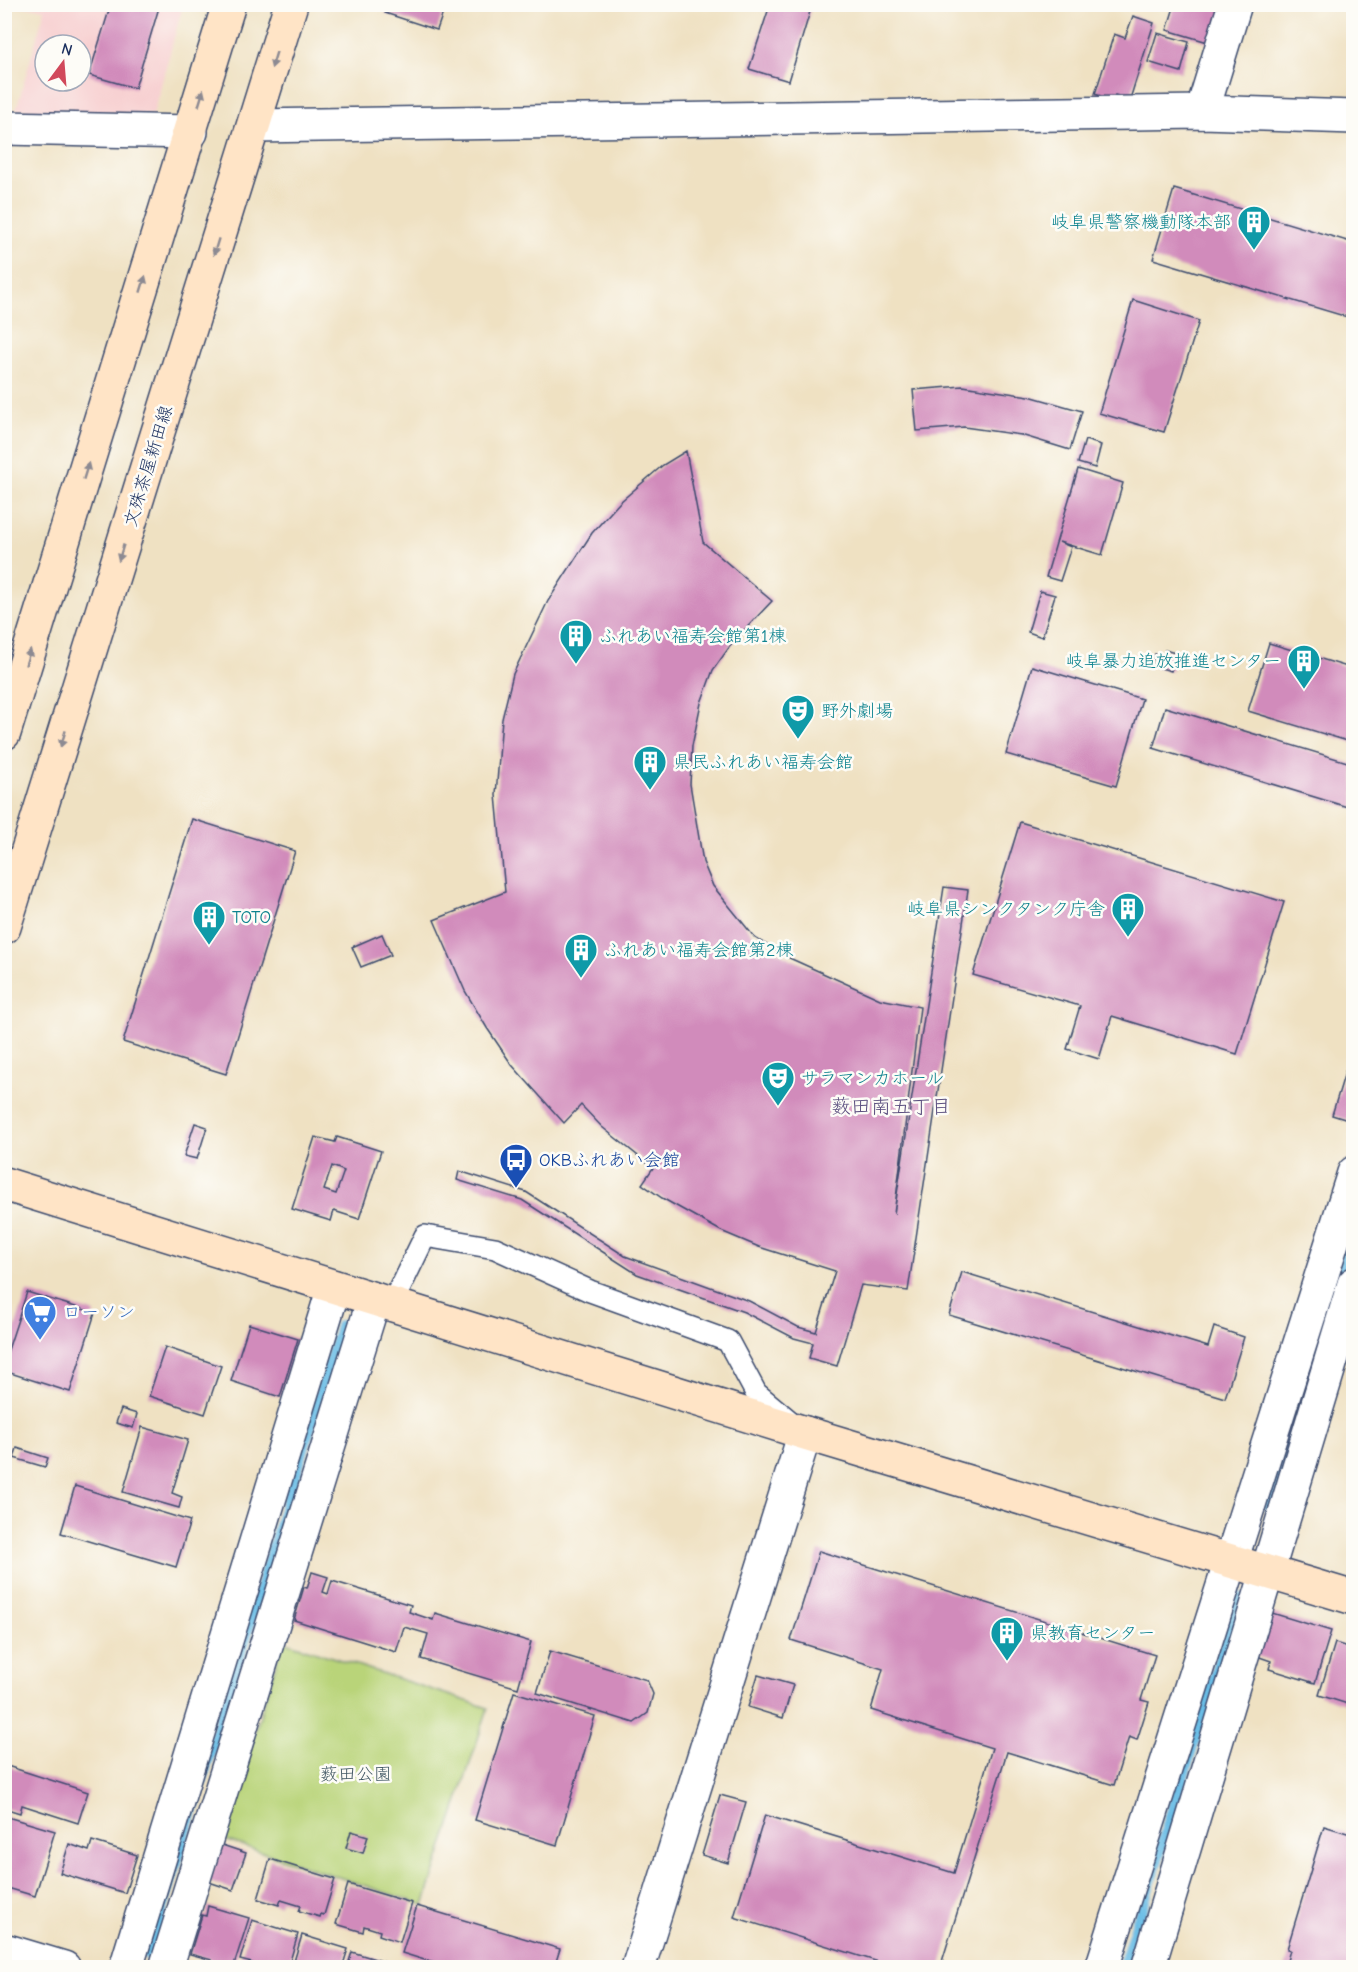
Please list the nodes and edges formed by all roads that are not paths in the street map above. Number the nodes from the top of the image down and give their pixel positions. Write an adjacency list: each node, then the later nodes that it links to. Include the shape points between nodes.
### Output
1 (229, 4): 8 (main road, one-way to 1)
2 (291, 4): 6 (main road, 文殊茶屋新田線, one-way to 6)
3 (1235, 4): 4 (street)
4 (1202, 112): 5 (street); 6 (street)
5 (1353, 117)
6 (254, 126): 10 (main road, 文殊茶屋新田線, one-way to 10)
7 (4, 128): 8 (street)
8 (190, 132): 9 (main road, one-way to 8)
9 (4, 733)
10 (4, 927)
11 (1353, 1173): 17 (street)
12 (4, 1184): 14 (main road)
13 (1353, 1284): 18 (street)
14 (334, 1287): 15 (main road); 22 (street)
15 (383, 1302): 16 (main road); 16 (lane, via 425,1236 495,1248 590,1291 728,1341 756,1392); 23 (street)
16 (805, 1433): 17 (main road); 24 (street)
17 (1230, 1560): 18 (main road); 25 (street)
18 (1268, 1572): 19 (main road); 26 (street)
19 (1353, 1598)
20 (4, 1950): 21 (street)
21 (64, 1968)
22 (126, 1968)
23 (166, 1968)
24 (638, 1968)
25 (1102, 1968)
26 (1148, 1968)

